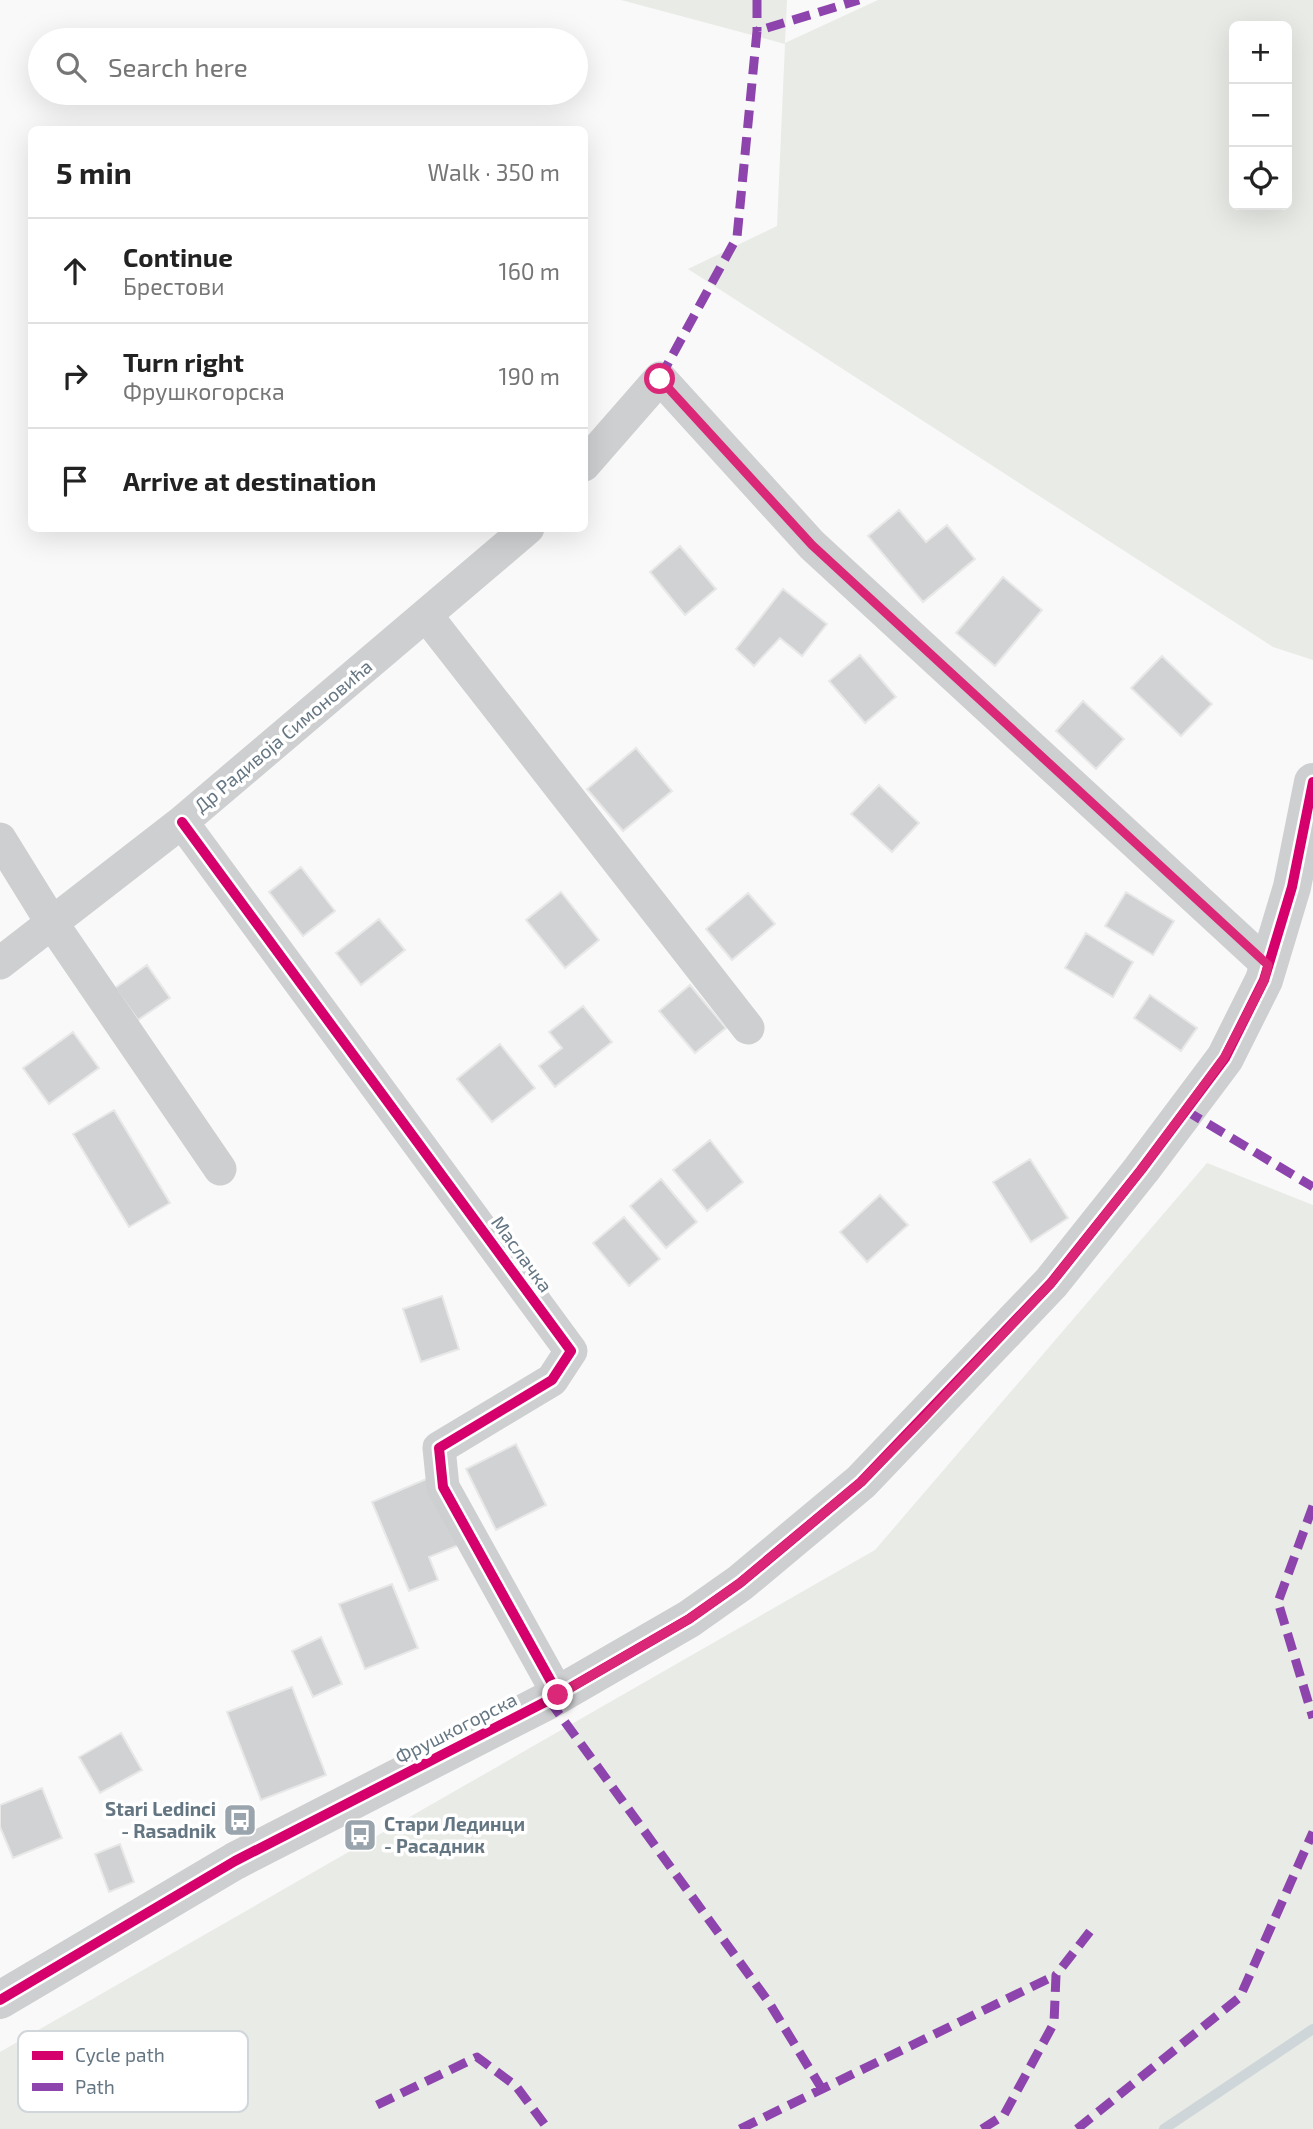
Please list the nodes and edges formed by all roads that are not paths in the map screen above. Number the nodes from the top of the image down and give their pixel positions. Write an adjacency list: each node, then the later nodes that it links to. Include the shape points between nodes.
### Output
1 (588, 460): 9 (street, via 660,379 812,545)
2 (523, 532): 3 (street, Др Радивоја Симоновића)
3 (426, 615): 5 (street, Др Радивоја Симоновића); 10 (street)
4 (1313, 782): 9 (street, Фрушкогорска, via 1292,887)
5 (181, 822): 7 (street, Др Радивоја Симоновића); 12 (street, Маслачка, via 571,1351 552,1380 439,1448 443,1487)
6 (0, 839): 7 (street)
7 (52, 923): 8 (street, Др Радивоја Симоновића); 11 (street)
8 (0, 963)
9 (1268, 965): 12 (street, Фрушкогорска, via 1224,1058 1141,1170 1051,1283 925,1417 861,1482 740,1583 689,1619)
10 (748, 1028)
11 (220, 1169)
12 (558, 1695): 13 (street, Фрушкогорска, via 235,1861)
13 (0, 2000)

